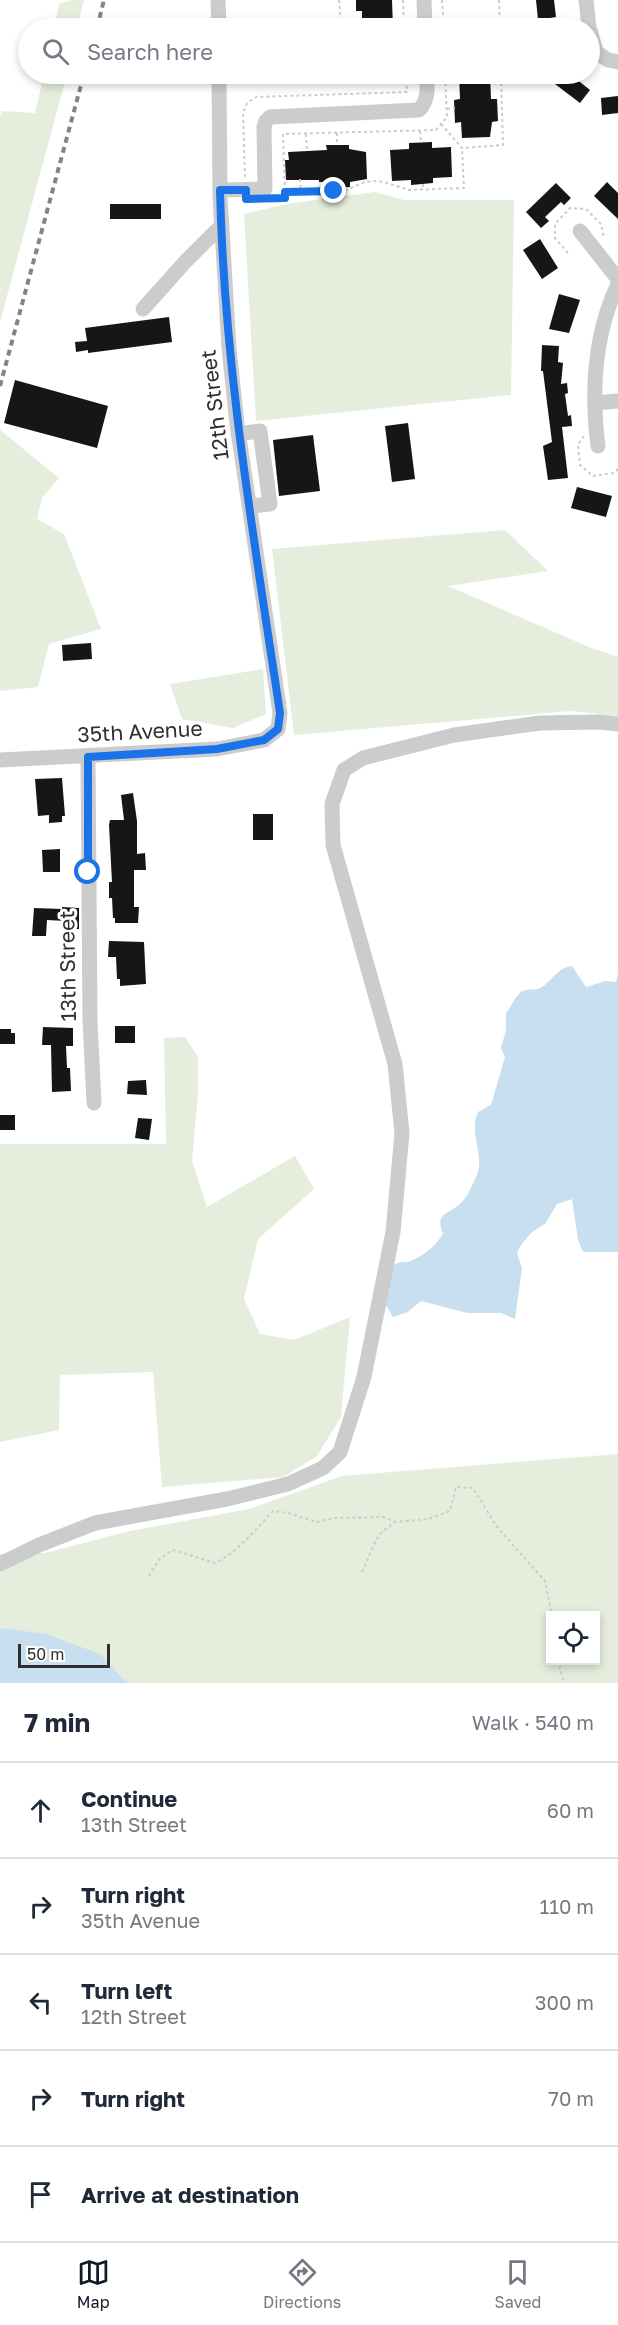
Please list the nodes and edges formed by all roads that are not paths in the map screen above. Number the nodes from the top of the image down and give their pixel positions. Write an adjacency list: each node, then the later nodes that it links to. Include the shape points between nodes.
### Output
1 (218, 0): 4 (street)
2 (423, 0): 5 (street)
3 (586, 0): 6 (street)
4 (219, 18)
5 (424, 18)
6 (588, 18)
7 (600, 55): 8 (street)
8 (618, 62)
9 (219, 84): 11 (street, 12th Street)
10 (427, 84): 11 (street, via 428,95 419,110 270,117 264,127 265,189)
11 (220, 190): 12 (street, 12th Street)
12 (222, 225): 16 (street); 19 (street, 12th Street)
13 (580, 231): 14 (street)
14 (618, 279)
15 (618, 284): 18 (street, via 598,343)
16 (143, 309)
17 (618, 401): 18 (street)
18 (596, 403): 20 (street)
19 (238, 434): 21 (street, 12th Street); 21 (street, via 260,431 270,504)
20 (598, 446)
21 (249, 506): 23 (street, 12th Street, via 280,713)
22 (618, 724): 27 (street, via 540,723 454,735 363,758 344,770 332,804 333,845 395,1064 402,1133 390,1243 364,1377 340,1452 323,1468 288,1484 95,1523)
23 (278, 729): 24 (street, 35th Avenue, via 264,740 217,749)
24 (88, 757): 25 (street, 35th Avenue); 26 (street, 13th Street)
25 (0, 760)
26 (94, 1103)
27 (0, 1564)

